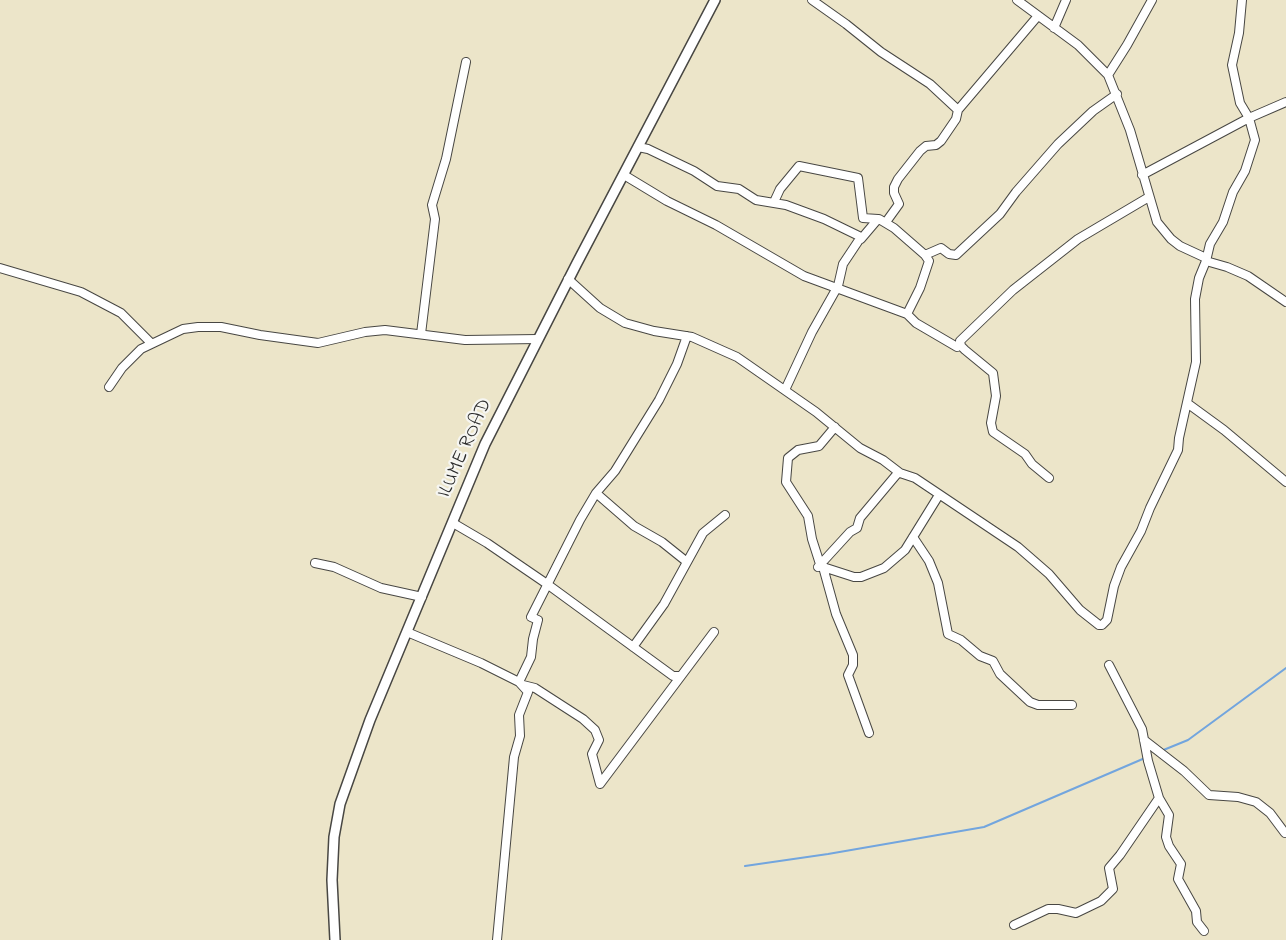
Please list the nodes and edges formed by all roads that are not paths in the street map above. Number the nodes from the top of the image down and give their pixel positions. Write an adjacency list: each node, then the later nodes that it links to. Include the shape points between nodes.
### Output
1 (715, 0): 15 (street, ILUME ROAD)
2 (812, 0): 13 (street, via 930,84)
3 (1017, 0): 7 (street)
4 (1066, 0): 8 (street)
5 (1152, 0): 10 (street)
6 (1242, 0): 14 (street, via 1232,65 1240,103)
7 (1037, 16): 8 (street); 13 (street)
8 (1054, 28): 10 (street)
9 (466, 63): 29 (street, via 432,205 435,219)
10 (1108, 75): 11 (street)
11 (1117, 94): 17 (street); 22 (street, via 1058,144 1000,214 960,253 953,256 941,248)
12 (1286, 102): 14 (street)
13 (958, 110): 20 (street, via 941,141 920,150 898,179 894,193 898,204)
14 (1249, 118): 17 (street); 23 (street, via 1255,140)
15 (638, 147): 16 (street, ILUME ROAD); 19 (street, via 694,171 717,186 739,189 756,200)
16 (624, 175): 25 (street, ILUME ROAD); 26 (street, via 804,276)
17 (1142, 175): 18 (street)
18 (1149, 197): 23 (street, via 1157,222 1171,239); 39 (street, via 1078,239 1013,290 960,341 993,373 993,432)
19 (774, 202): 20 (street, via 800,165 858,178 863,218); 21 (street, via 824,219 860,235)
20 (882, 220): 21 (street); 22 (street)
21 (861, 239): 26 (street, via 843,264)
22 (925, 255): 28 (street, via 929,261)
23 (1206, 260): 27 (street, via 1248,276); 36 (street, via 1196,299 1196,362)
24 (0, 268): 32 (street, via 81,292 121,313)
25 (568, 279): 30 (street, via 600,308 625,323); 31 (street, ILUME ROAD)
26 (836, 289): 28 (street); 35 (street)
27 (1285, 300)
28 (907, 315): 33 (street)
29 (421, 334): 31 (street, via 465,340); 32 (street, via 385,330 318,343 221,327 198,327)
30 (687, 336): 35 (street, via 737,357); 41 (street, via 659,400)
31 (538, 339): 44 (street, ILUME ROAD, via 485,444)
32 (151, 343): 34 (street, via 130,359)
33 (957, 347)
34 (109, 387)
35 (785, 390): 37 (street)
36 (1187, 403): 40 (street); 42 (street, via 1178,450 1121,567 1107,620 1102,625 1080,610 1049,574 1017,547)
37 (835, 427): 42 (street, via 860,448); 48 (street, via 819,446 794,453 787,466 786,482 808,516)
38 (897, 474): 48 (street, via 860,518 857,528)
39 (1049, 478)
40 (1286, 482)
41 (596, 494): 46 (street); 49 (street)
42 (939, 495): 45 (street)
43 (725, 515): 46 (street, via 703,533)
44 (453, 523): 49 (street); 50 (street, ILUME ROAD)
45 (913, 537): 48 (street, via 884,568 861,577); 57 (street, via 930,561 938,583 948,634 993,661 1000,674 1030,702)
46 (687, 562): 53 (street, via 664,604)
47 (315, 563): 50 (street, via 381,588)
48 (820, 566): 58 (street, via 853,655 848,675)
49 (547, 584): 53 (street); 56 (street, via 531,617 538,620)
50 (422, 597): 51 (street, ILUME ROAD)
51 (407, 632): 56 (street); 64 (street, ILUME ROAD, via 370,720 336,821 332,880)
52 (714, 632): 55 (street)
53 (633, 647): 55 (street, via 672,676)
54 (1109, 665): 59 (street)
55 (681, 676): 56 (street, via 600,784 592,754 599,740 595,730 535,688)
56 (521, 684): 65 (street, via 528,692 519,715 520,736 514,757)
57 (1072, 705)
58 (869, 733)
59 (1144, 740): 60 (street); 61 (street, via 1209,795 1256,802)
60 (1159, 798): 62 (street, via 1108,868 1113,889 1101,901 1076,913 1048,909); 63 (street, via 1169,815 1166,837 1181,864 1178,879)
61 (1286, 833)
62 (1014, 925)
63 (1204, 932)
64 (335, 940)
65 (496, 940)

